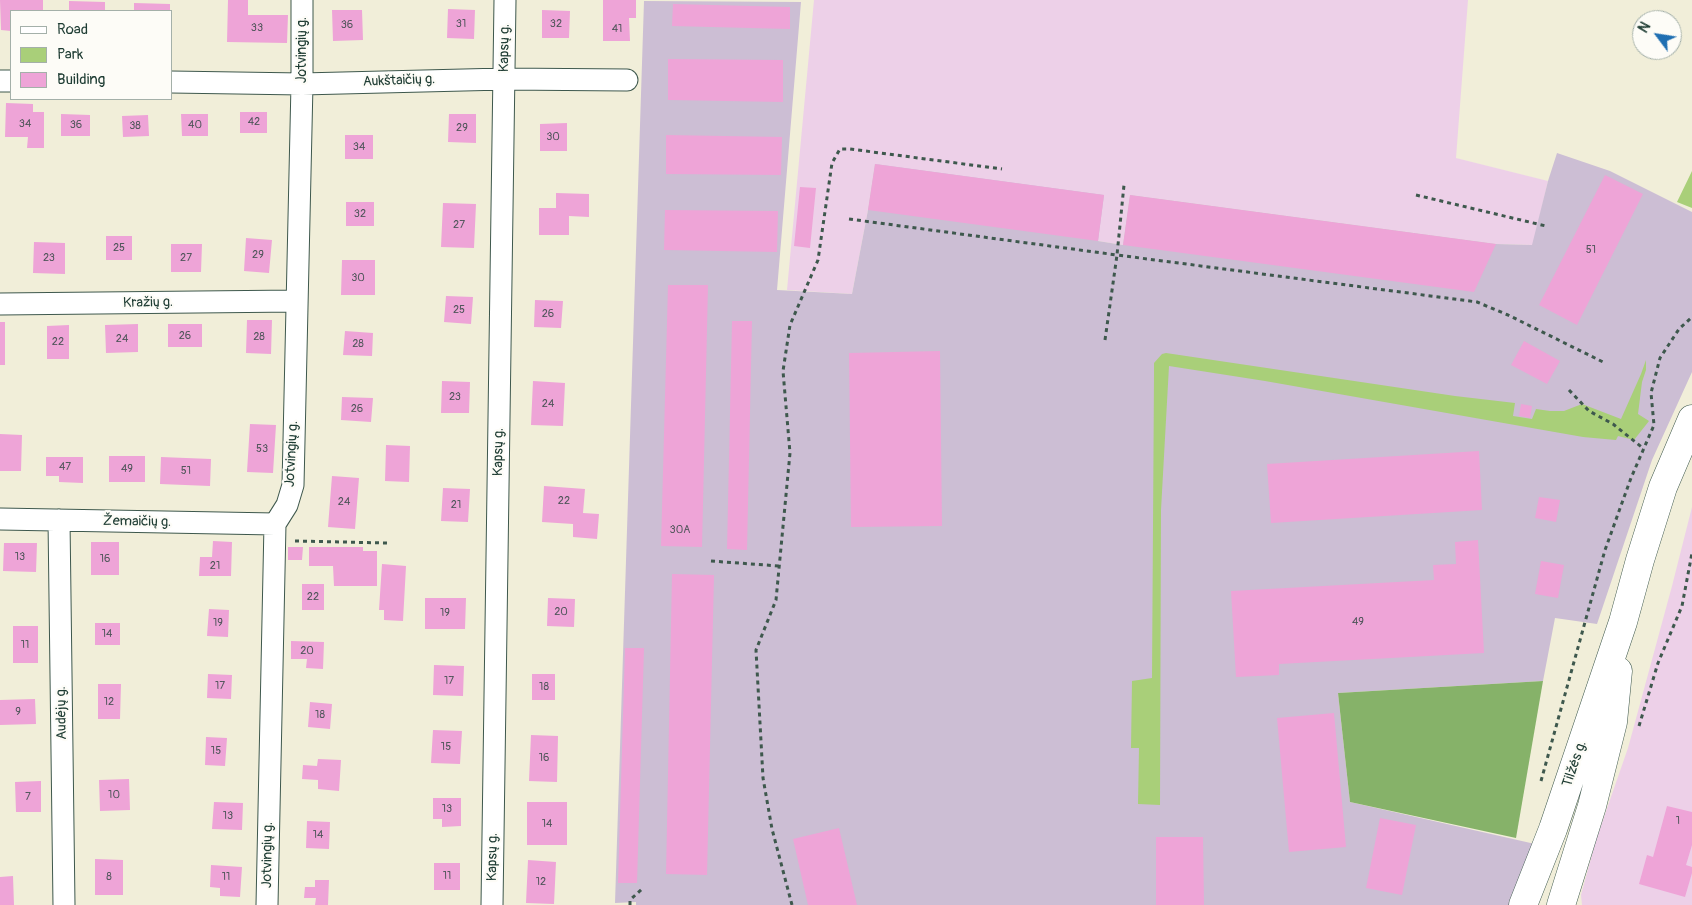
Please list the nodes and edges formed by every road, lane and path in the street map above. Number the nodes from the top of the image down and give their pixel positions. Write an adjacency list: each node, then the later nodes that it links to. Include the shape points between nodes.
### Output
1 (302, 0): 6 (street, Jotvingių g.)
2 (506, 0): 3 (street, Kapsų g.)
3 (504, 78): 4 (street, Aukštaičių g.); 6 (street, Aukštaičių g.); 34 (street, Kapsų g.)
4 (627, 80)
5 (172, 82): 6 (street, Aukštaičių g.)
6 (302, 84): 13 (street, Jotvingių g.)
7 (1002, 169): 27 (path, via 840,149 832,164 818,260 790,326 784,371 790,453)
8 (1124, 185): 12 (path)
9 (1416, 195): 11 (path)
10 (849, 219): 12 (path)
11 (1546, 226)
12 (1117, 255): 16 (path); 17 (path, via 1477,302)
13 (296, 301): 14 (street, Kražių g.); 23 (street, Jotvingių g., via 293,485)
14 (0, 304)
15 (1692, 317): 20 (path, via 1679,329 1660,358 1652,394 1654,425)
16 (1105, 340)
17 (1603, 362)
18 (1569, 390): 20 (path, via 1589,411 1613,424)
19 (1692, 419): 28 (main road, Tilžės g., via 1663,487)
20 (1644, 449): 30 (path, via 1605,550)
21 (0, 519): 22 (street, Žemaičių g.)
22 (59, 520): 23 (street, Žemaičių g.); 32 (street, Audėjų g.)
23 (274, 532): 24 (path); 33 (street, Jotvingių g.)
24 (388, 543)
25 (1692, 553): 29 (path, via 1682,606 1658,663)
26 (711, 561): 27 (path)
27 (779, 566): 36 (path, via 776,600 756,650 763,778 772,830)
28 (1623, 622): 37 (main road, Tilžės g.); 38 (main road, Tilžės g., via 1612,722 1592,806)
29 (1637, 735)
30 (1540, 784)
31 (643, 888): 35 (path, via 630,900)
32 (64, 905)
33 (267, 905)
34 (492, 905)
35 (630, 905)
36 (792, 905)
37 (1524, 905)
38 (1561, 905)

